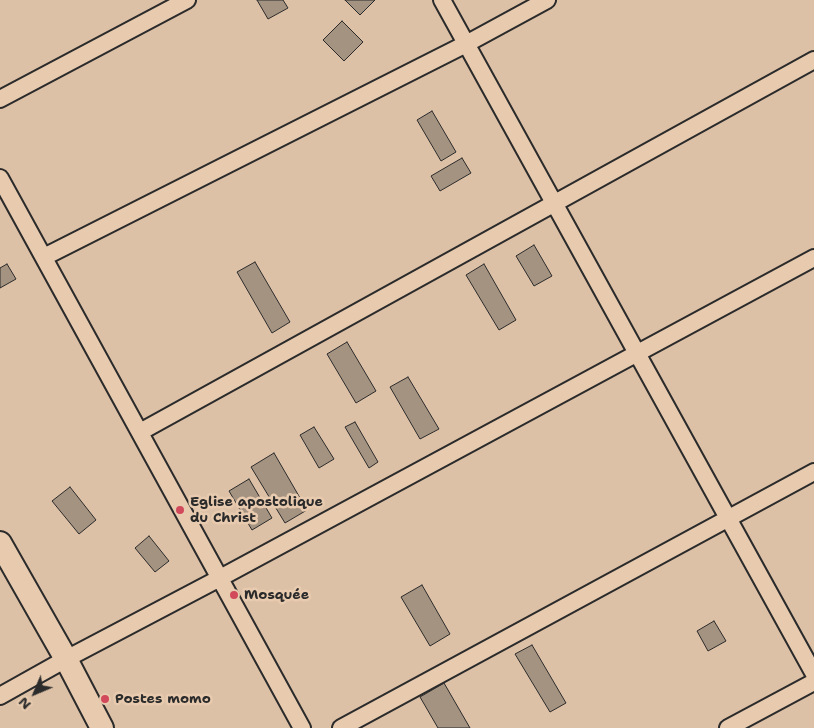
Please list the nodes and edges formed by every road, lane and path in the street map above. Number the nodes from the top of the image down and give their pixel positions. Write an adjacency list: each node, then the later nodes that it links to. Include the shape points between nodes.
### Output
1 (187, 0): 6 (street)
2 (442, 0): 4 (street)
3 (547, 0): 4 (street)
4 (466, 44): 8 (street); 9 (street)
5 (814, 60): 8 (street)
6 (0, 99)
7 (0, 178): 9 (street)
8 (554, 203): 11 (street); 12 (street)
9 (44, 257): 12 (street)
10 (814, 258): 11 (street)
11 (637, 353): 14 (street); 16 (street)
12 (140, 432): 16 (street)
13 (814, 472): 14 (street)
14 (729, 519): 18 (street); 23 (street)
15 (0, 543): 17 (street)
16 (220, 578): 17 (street); 22 (street)
17 (66, 659): 20 (street); 21 (street)
18 (814, 674)
19 (814, 682): 24 (street)
20 (0, 696)
21 (102, 728)
22 (302, 728)
23 (341, 728)
24 (728, 728)

